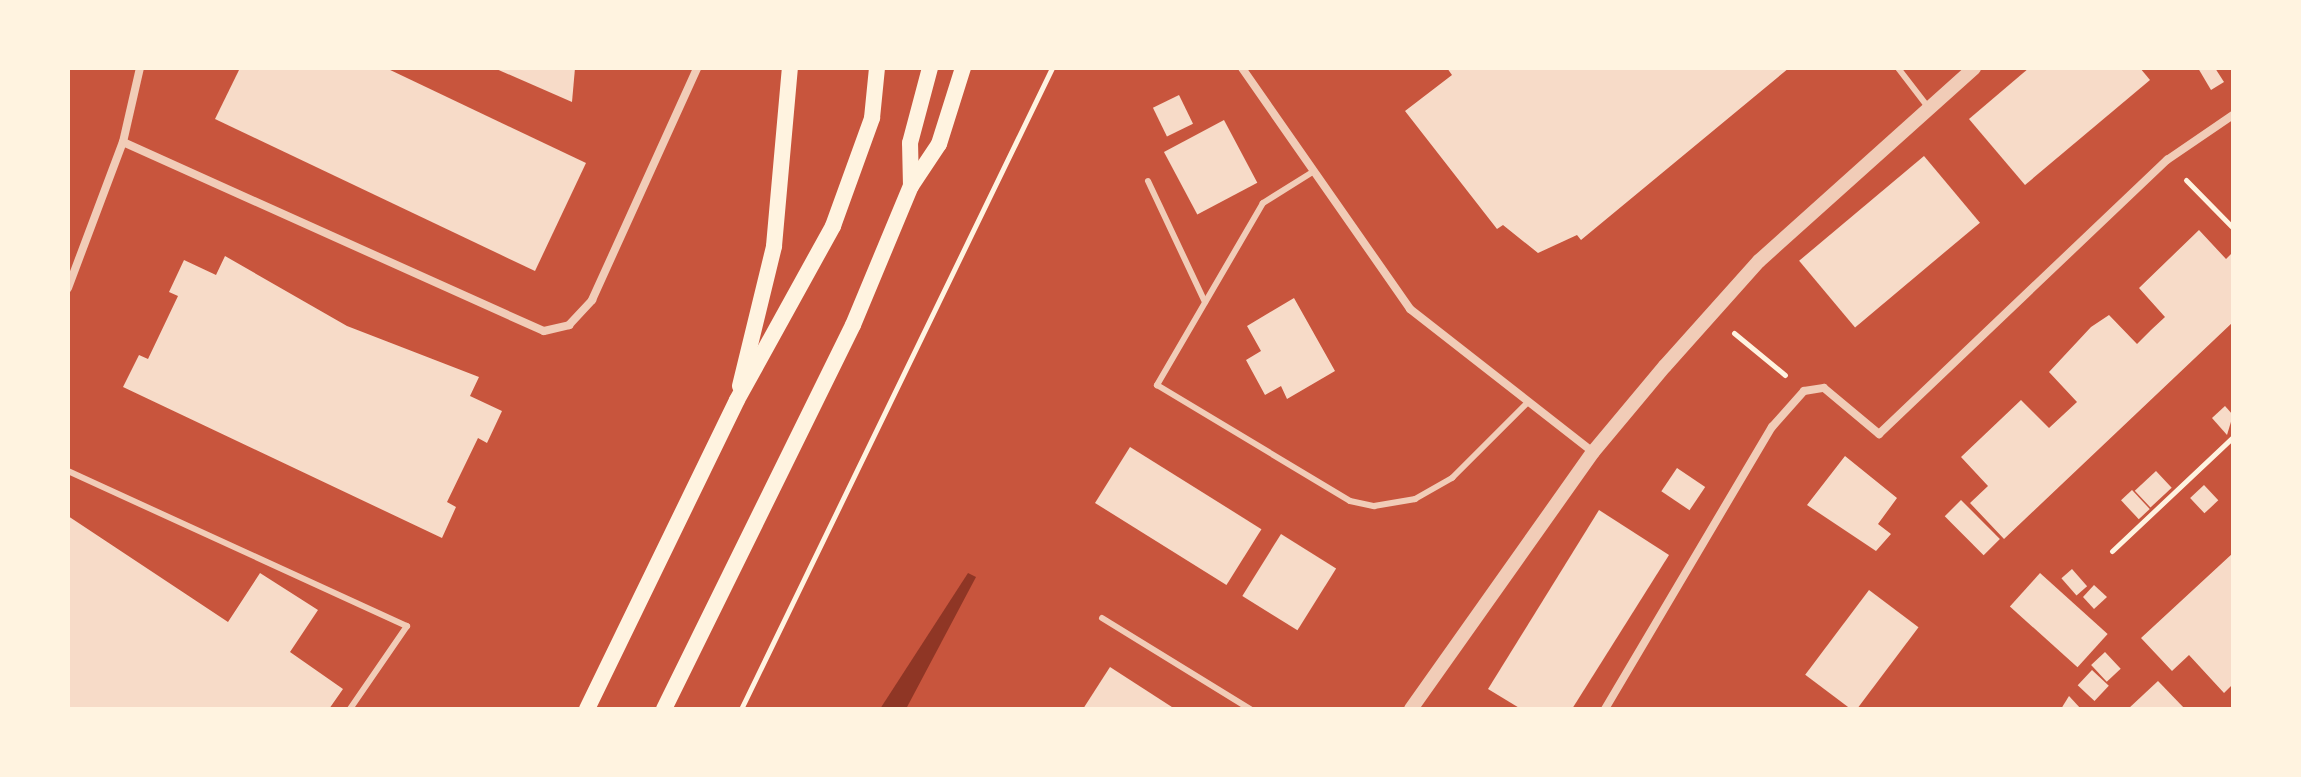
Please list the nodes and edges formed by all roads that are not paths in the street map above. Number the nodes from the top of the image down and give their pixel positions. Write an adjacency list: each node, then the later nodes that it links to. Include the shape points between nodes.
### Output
1 (140, 68): 12 (street)
2 (697, 68): 12 (street, via 592,300 569,325 544,331)
3 (790, 68): 18 (main road, via 774,246)
4 (877, 68): 18 (main road, via 872,118 833,226)
5 (930, 68): 15 (main road, via 910,143)
6 (963, 68): 15 (main road, via 939,144)
7 (1242, 68): 13 (street)
8 (1898, 68): 10 (lane)
9 (1974, 68): 10 (street)
10 (1928, 107): 20 (street, via 1759,261)
11 (2233, 115): 28 (street, via 2167,160 1879,434 1824,388 1804,391 1772,427)
12 (123, 142): 16 (street)
13 (1311, 173): 17 (lane, via 1263,203); 19 (street, via 1410,309)
14 (1148, 181): 17 (lane)
15 (911, 186): 25 (main road, via 853,325)
16 (68, 288)
17 (1205, 302): 19 (lane, via 1157,385 1350,501 1415,499 1452,478)
18 (737, 400): 24 (main road)
19 (1526, 404): 20 (street)
20 (1593, 452): 27 (street)
21 (68, 471): 23 (lane, via 407,626)
22 (1102, 618): 26 (lane)
23 (350, 709)
24 (587, 709)
25 (664, 709)
26 (1250, 709)
27 (1411, 709)
28 (1605, 709)

